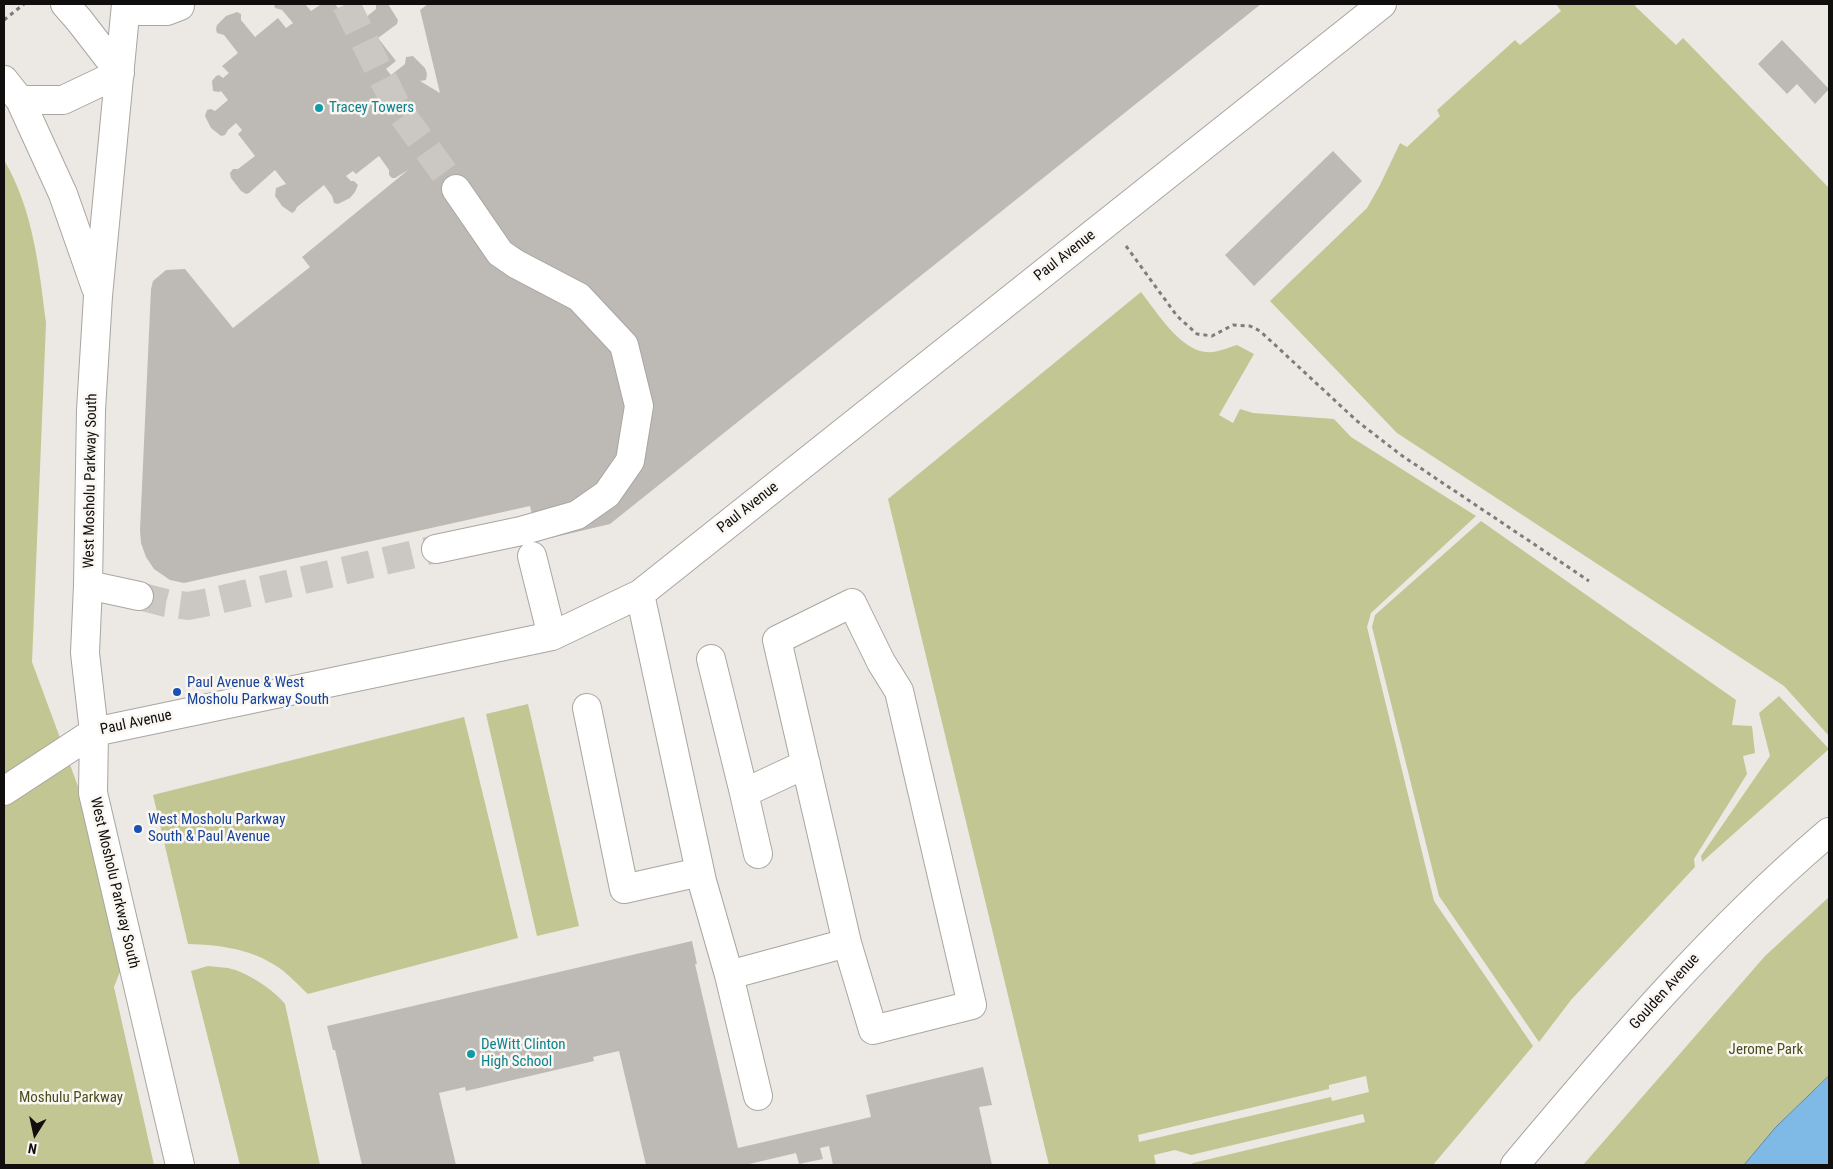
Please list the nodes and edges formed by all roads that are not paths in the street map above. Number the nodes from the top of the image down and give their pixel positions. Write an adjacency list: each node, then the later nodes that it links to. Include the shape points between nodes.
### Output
1 (65, 4): 5 (street)
2 (180, 4): 4 (street, via 167,11)
3 (1382, 4): 12 (street, Paul Avenue)
4 (126, 7): 5 (street, West Mosholu Parkway South)
5 (120, 73): 6 (street, West Mosholu Parkway South, via 63,100); 8 (street, West Mosholu Parkway South)
6 (12, 90): 8 (street, West Mosholu Parkway South, via 63,194)
7 (456, 190): 9 (street, via 500,253 579,297 624,345 639,406 630,460 607,494 577,515)
8 (98, 296): 11 (street, West Mosholu Parkway South, via 91,410)
9 (436, 549)
10 (532, 556): 14 (street)
11 (88, 585): 13 (street); 17 (street, West Mosholu Parkway South, via 85,653)
12 (640, 594): 14 (street, Paul Avenue); 23 (street)
13 (139, 596)
14 (552, 636): 17 (street, Paul Avenue)
15 (711, 659): 20 (street)
16 (587, 708): 23 (street, via 624,889)
17 (94, 732): 19 (street, Paul Avenue); 27 (street, West Mosholu Parkway South, via 92,793)
18 (806, 764): 20 (street); 24 (street); 24 (street, via 777,640 852,603 899,691 972,1006 873,1030)
19 (4, 791)
20 (744, 793): 22 (street)
21 (1829, 832): 28 (street, Goulden Avenue, via 1698,956)
22 (758, 854)
23 (700, 872): 25 (street)
24 (847, 943): 25 (street)
25 (729, 975): 26 (street)
26 (758, 1096)
27 (180, 1165)
28 (1515, 1165)

